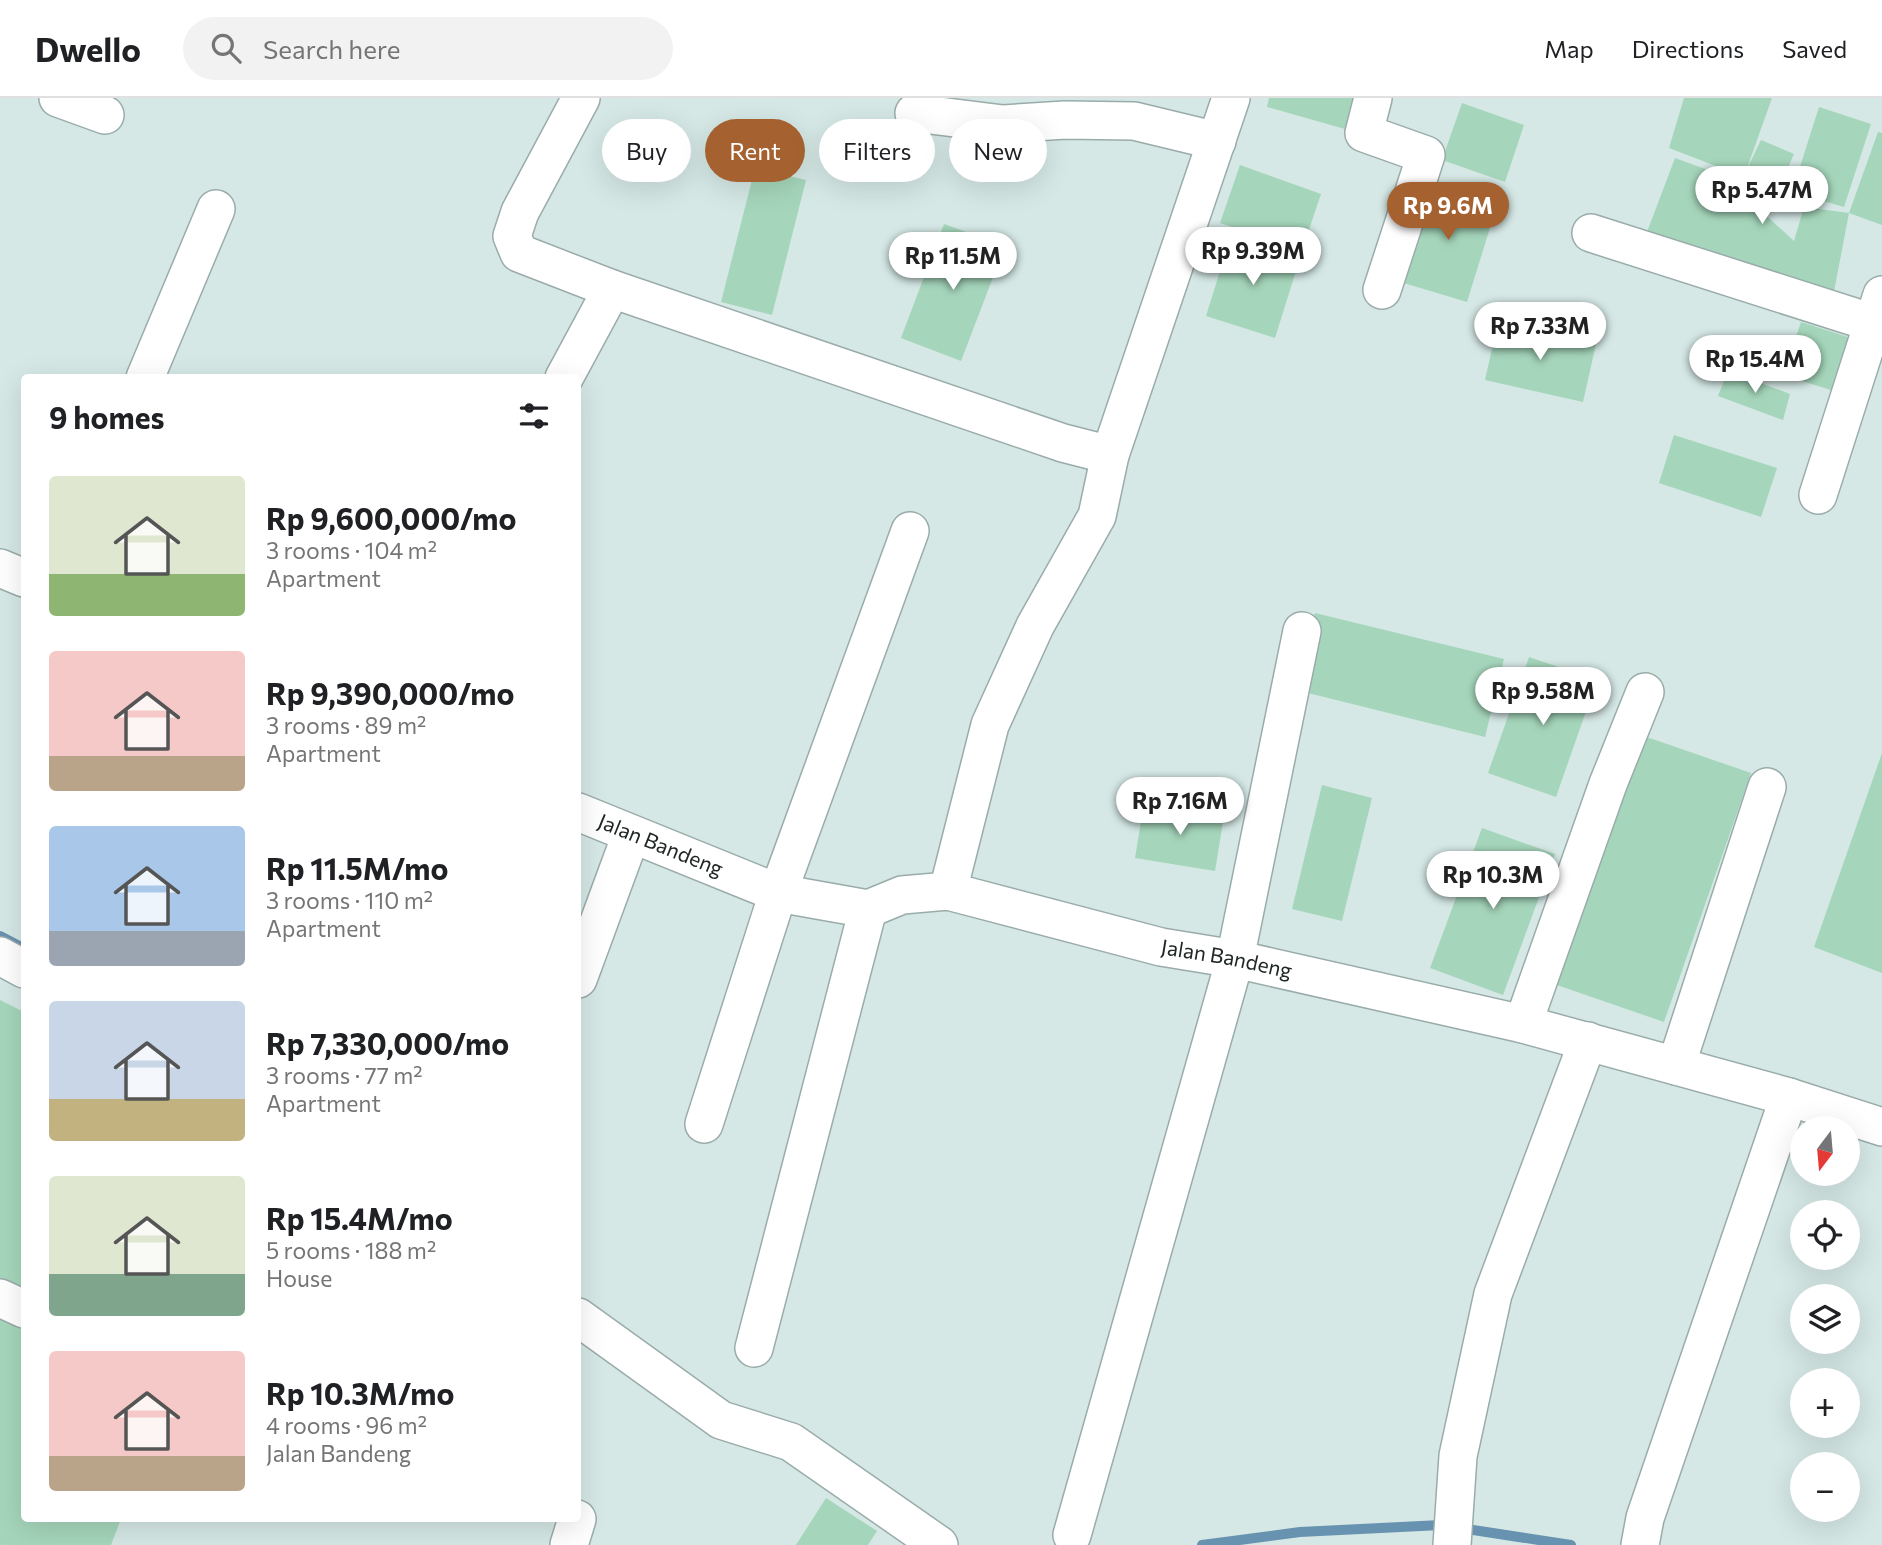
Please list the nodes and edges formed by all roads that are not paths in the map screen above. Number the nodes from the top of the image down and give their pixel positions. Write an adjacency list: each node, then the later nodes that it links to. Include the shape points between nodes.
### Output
1 (58, 98): 6 (street)
2 (582, 98): 10 (street, via 520,212 512,236 519,253)
3 (1231, 98): 7 (street)
4 (1373, 98): 11 (street, via 1364,133 1426,156)
5 (914, 113): 7 (street, via 1003,124 1134,121)
6 (106, 115)
7 (1217, 141): 15 (street)
8 (216, 209): 13 (street)
9 (1591, 233): 12 (street)
10 (612, 289): 14 (street); 15 (street)
11 (1382, 290)
12 (1878, 309): 16 (street)
13 (147, 374)
14 (566, 374)
15 (1110, 455): 25 (street, via 1097,516 1035,626 990,725)
16 (1818, 495)
17 (910, 531): 26 (street)
18 (0, 568): 19 (street)
19 (21, 577)
20 (1302, 631): 29 (street)
21 (1645, 692): 32 (street)
22 (1767, 787): 34 (street)
23 (581, 813): 24 (street, Jalan Bandeng)
24 (631, 835): 26 (street, Jalan Bandeng); 31 (street)
25 (948, 891): 27 (street, Jalan Bandeng, via 902,895); 29 (street, Jalan Bandeng, via 1161,947)
26 (778, 893): 27 (street, Jalan Bandeng); 36 (street)
27 (868, 909): 41 (street)
28 (0, 956): 30 (street)
29 (1235, 959): 32 (street, Jalan Bandeng); 43 (street)
30 (21, 967)
31 (581, 971)
32 (1523, 1024): 33 (street, Jalan Bandeng)
33 (1588, 1041): 34 (street, Jalan Bandeng); 46 (street, via 1493,1294 1458,1456)
34 (1676, 1066): 35 (street, Jalan Bandeng)
35 (1789, 1097): 37 (street, Jalan Bandeng); 47 (street, via 1645,1518)
36 (704, 1124)
37 (1882, 1127)
38 (0, 1298): 39 (street)
39 (21, 1308)
40 (581, 1319): 45 (street, via 721,1420 791,1442)
41 (754, 1348)
42 (576, 1522): 44 (street)
43 (1072, 1535)
44 (569, 1545)
45 (939, 1545)
46 (1452, 1545)
47 (1640, 1545)

